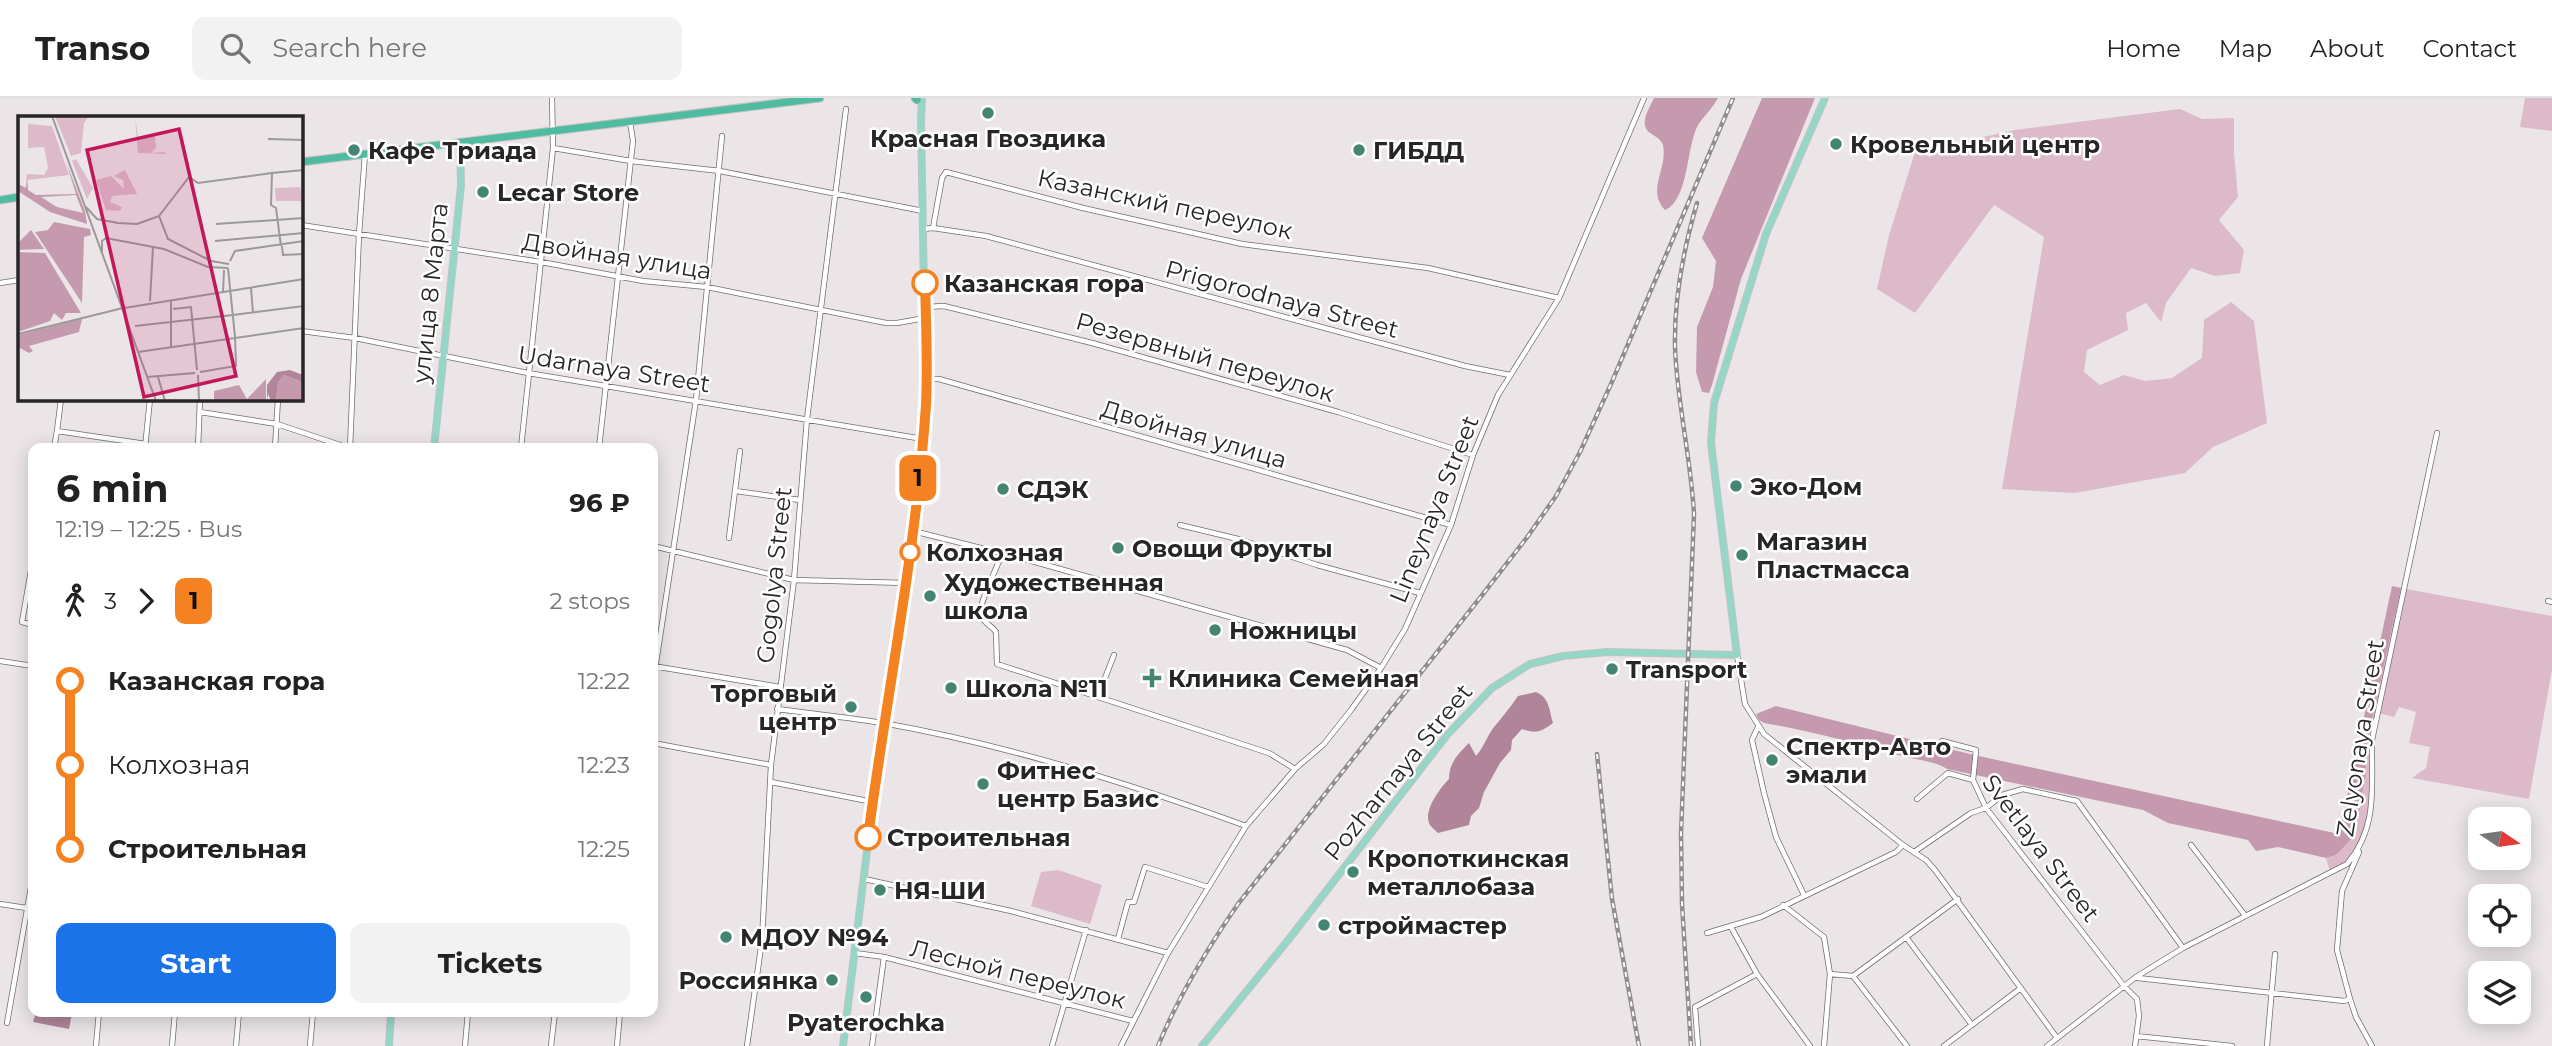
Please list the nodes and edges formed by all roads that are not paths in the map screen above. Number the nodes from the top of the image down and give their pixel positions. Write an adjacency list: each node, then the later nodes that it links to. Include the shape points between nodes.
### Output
1 (552, 98): 8 (street)
2 (820, 98): 7 (highway, via 719,115)
3 (1644, 98): 30 (street, Lineynaya Street)
4 (1825, 98): 80 (main road, via 1766,234 1714,403 1712,443)
5 (920, 100): 19 (main road)
6 (846, 109): 16 (street, Gogolya Street)
7 (630, 121): 8 (highway); 14 (street)
8 (553, 131): 10 (highway); 11 (street)
9 (722, 136): 15 (street)
10 (460, 142): 12 (highway); 24 (main road, улица 8 Марта)
11 (553, 148): 14 (street); 25 (street)
12 (365, 153): 13 (highway); 23 (street)
13 (303, 162)
14 (631, 162): 15 (street); 26 (street)
15 (720, 171): 16 (street); 29 (street)
16 (834, 192): 19 (street); 32 (street, Gogolya Street)
17 (18, 197): 18 (highway)
18 (0, 200)
19 (922, 211): 22 (main road)
20 (303, 225): 23 (street, Двойная улица)
21 (933, 228): 22 (street, Prigorodnaya Street); 30 (street, Казанский переулок, via 946,172 1241,244 1428,268); 38 (street, Prigorodnaya Street, via 986,236)
22 (923, 229): 31 (main road)
23 (359, 234): 24 (street, Двойная улица); 35 (street)
24 (454, 249): 25 (street, Двойная улица); 36 (main road, улица 8 Марта)
25 (541, 262): 26 (street, Двойная улица); 37 (street)
26 (617, 275): 29 (street, Двойная улица); 40 (street)
27 (18, 280): 28 (street)
28 (0, 282)
29 (707, 287): 32 (street, Двойная улица); 41 (street)
30 (1559, 298): 38 (street, Lineynaya Street)
31 (925, 307): 33 (main road); 63 (street, Резервный переулок, via 944,306 1093,343)
32 (819, 309): 33 (street, Двойная улица, via 886,323); 47 (street, Gogolya Street)
33 (926, 317): 39 (main road)
34 (303, 331): 35 (street, Udarnaya Street)
35 (355, 338): 36 (street, Udarnaya Street); 58 (street)
36 (443, 355): 37 (street, Udarnaya Street); 59 (main road, улица 8 Марта)
37 (528, 373): 40 (street, Udarnaya Street); 60 (street)
38 (1510, 375): 63 (street, Lineynaya Street)
39 (927, 379): 51 (main road); 67 (street, Двойная улица)
40 (606, 385): 41 (street, Udarnaya Street); 61 (street)
41 (695, 400): 47 (street, Udarnaya Street); 71 (street)
42 (61, 401): 49 (street)
43 (150, 401): 54 (street)
44 (200, 401): 46 (street)
45 (278, 401): 48 (street)
46 (200, 412): 48 (street); 55 (street)
47 (807, 419): 51 (street, Udarnaya Street); 65 (street, Gogolya Street)
48 (277, 424): 56 (street); 57 (street)
49 (57, 431): 52 (street); 53 (street)
50 (2437, 433): 102 (street, Zelyonaya Street, via 2372,740 2373,791)
51 (923, 439): 68 (main road)
52 (55, 443)
53 (127, 443)
54 (145, 443)
55 (198, 443)
56 (275, 443)
57 (334, 443)
58 (349, 443)
59 (434, 443)
60 (521, 443)
61 (599, 443)
62 (740, 451): 64 (street)
63 (1473, 454): 67 (street, Lineynaya Street)
64 (736, 491): 65 (street); 69 (street)
65 (800, 500): 73 (street, Gogolya Street)
66 (1180, 525): 76 (street)
67 (1451, 526): 76 (street, Lineynaya Street)
68 (912, 531): 72 (street); 74 (main road)
69 (729, 538)
70 (658, 548): 71 (street)
71 (673, 552): 73 (street); 78 (street)
72 (1002, 553): 84 (street, via 1347,649); 86 (street, via 980,613 996,632 997,664)
73 (794, 580): 74 (street); 85 (street, Gogolya Street)
74 (907, 583): 88 (main road)
75 (28, 588): 77 (street, via 22,622)
76 (1420, 593): 84 (street, Lineynaya Street)
77 (28, 624)
78 (658, 643)
79 (1114, 655): 86 (street)
80 (1737, 656): 89 (street, via 1745,704); 158 (main road, Pozharnaya Street, via 1607,652 1563,656 1530,664 1492,688 1447,735)
81 (0, 660): 82 (street)
82 (28, 665)
83 (658, 668): 85 (street)
84 (1381, 668): 93 (street, Lineynaya Street, via 1324,744)
85 (780, 687): 87 (street, Gogolya Street)
86 (1098, 696): 93 (street, via 1269,753)
87 (777, 709): 88 (street); 92 (street, Gogolya Street)
88 (885, 723): 97 (main road); 99 (street, via 1054,763)
89 (1758, 727): 100 (street); 106 (street, via 1752,740 1776,837)
90 (1942, 741): 94 (street, via 1976,750)
91 (658, 744): 92 (street)
92 (771, 765): 95 (street, Gogolya Street)
93 (1295, 769): 99 (street, Lineynaya Street)
94 (1973, 780): 96 (street, Svetlaya Street, via 1948,773); 98 (street, Svetlaya Street)
95 (771, 782): 97 (street); 153 (street, Gogolya Street, via 762,940)
96 (1917, 799)
97 (873, 802): 104 (main road)
98 (1986, 808): 103 (street, via 1971,813); 118 (street, via 2002,795 2024,789 2077,801); 127 (street, Svetlaya Street)
99 (1246, 826): 105 (street, Lineynaya Street)
100 (1903, 845): 103 (street); 106 (street)
101 (2191, 845): 111 (street)
102 (2361, 848): 111 (street, Zelyonaya Street, via 2347,864); 130 (street, via 2342,891 2337,950)
103 (1914, 852): 107 (street)
104 (863, 879): 114 (street); 119 (main road)
105 (1208, 887): 117 (street, via 1145,867 1134,902 1128,902); 120 (street, Lineynaya Street)
106 (1804, 895): 109 (street)
107 (1958, 899): 116 (street); 128 (street)
108 (0, 904): 110 (street)
109 (1783, 905): 113 (street); 124 (street, via 1824,937)
110 (28, 908)
111 (2244, 914): 118 (street, Zelyonaya Street)
112 (28, 918): 141 (street)
113 (1731, 926): 115 (street); 123 (street)
114 (1086, 930): 117 (street); 131 (street)
115 (1707, 933)
116 (1906, 937): 125 (street); 142 (street)
117 (1118, 939): 120 (street)
118 (2182, 948): 126 (street, Zelyonaya Street)
119 (854, 953): 122 (street, Лесной переулок); 154 (main road)
120 (1168, 953): 140 (street, Lineynaya Street)
121 (2275, 954): 129 (street)
122 (884, 957): 131 (street, Лесной переулок); 155 (street)
123 (1757, 974): 159 (street, via 1695,1007); 160 (street)
124 (1830, 974): 125 (street); 161 (street)
125 (1853, 976): 162 (street)
126 (2136, 977): 127 (street, Zelyonaya Street); 129 (street)
127 (2124, 986): 143 (street, Svetlaya Street, via 2137,999); 144 (street, Zelyonaya Street)
128 (2021, 988): 142 (street); 144 (street)
129 (2271, 993): 130 (street); 166 (street)
130 (2347, 1000): 167 (street)
131 (1065, 1005): 140 (street, Лесной переулок); 156 (street)
132 (99, 1017): 145 (street)
133 (175, 1017): 146 (street)
134 (239, 1017): 147 (street)
135 (313, 1017): 148 (street)
136 (391, 1017): 149 (main road)
137 (468, 1017): 150 (street)
138 (554, 1017): 151 (street)
139 (620, 1017): 152 (street)
140 (1133, 1021): 157 (street, Lineynaya Street)
141 (7, 1023)
142 (1972, 1025): 163 (street)
143 (2136, 1036): 164 (street, Svetlaya Street); 165 (street)
144 (2052, 1043)
145 (96, 1046)
146 (173, 1046)
147 (236, 1046)
148 (310, 1046)
149 (389, 1046)
150 (465, 1046)
151 (551, 1046)
152 (617, 1046)
153 (747, 1046)
154 (842, 1046)
155 (872, 1046)
156 (1052, 1046)
157 (1121, 1046)
158 (1202, 1046)
159 (1698, 1046)
160 (1810, 1046)
161 (1824, 1046)
162 (1907, 1046)
163 (1944, 1046)
164 (2135, 1046)
165 (2232, 1046)
166 (2267, 1046)
167 (2372, 1046)

